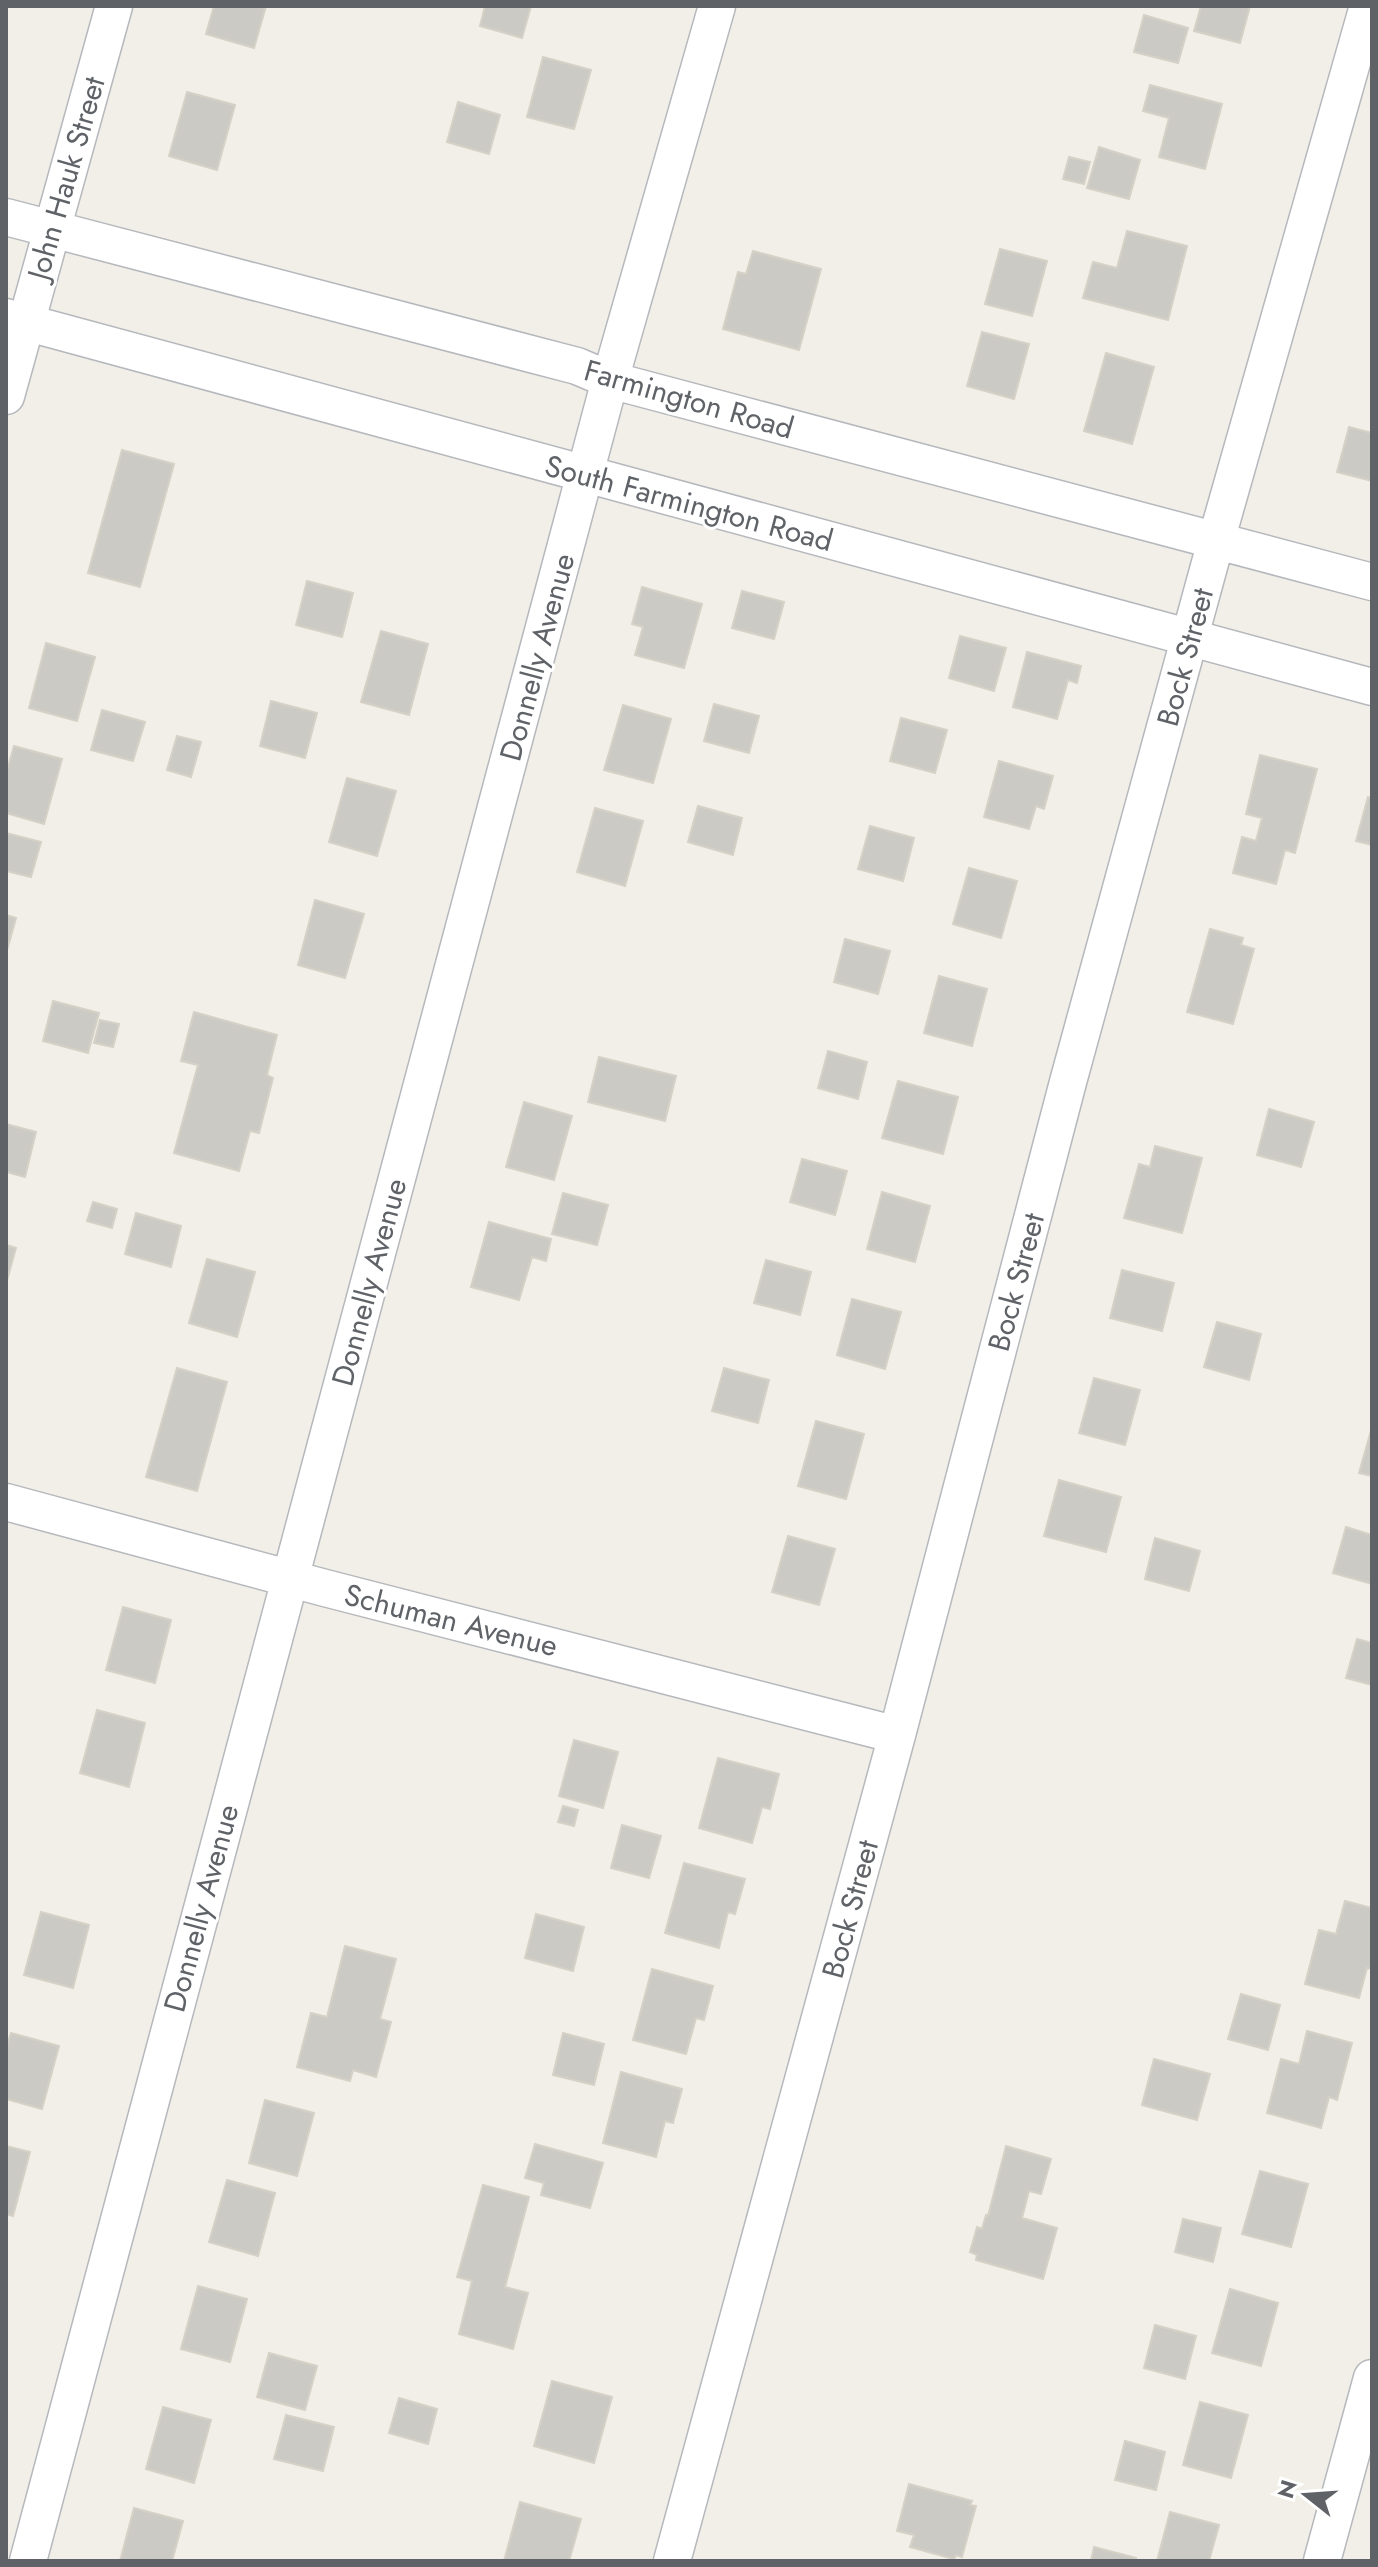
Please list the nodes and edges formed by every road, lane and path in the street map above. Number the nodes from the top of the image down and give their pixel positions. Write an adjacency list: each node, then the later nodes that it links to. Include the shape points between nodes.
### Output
1 (114, 6): 5 (street, John Hauk Street)
2 (717, 6): 7 (street, Donnelly Avenue)
3 (1368, 6): 10 (street, Bock Street)
4 (6, 217): 5 (street, Farmington Road)
5 (51, 229): 6 (street, John Hauk Street); 7 (street, Farmington Road, via 577,366)
6 (16, 320): 8 (street, John Hauk Street); 9 (street, South Farmington Road)
7 (610, 380): 9 (street, Donnelly Avenue); 10 (street, Farmington Road)
8 (6, 396)
9 (586, 475): 12 (street, South Farmington Road); 15 (street, Donnelly Avenue)
10 (1216, 541): 11 (street, Farmington Road); 12 (street, Bock Street)
11 (1372, 582)
12 (1190, 638): 13 (street, South Farmington Road); 16 (street, Bock Street)
13 (1372, 687)
14 (6, 1502): 15 (street, Schuman Avenue)
15 (290, 1579): 16 (street, Schuman Avenue); 18 (street, Donnelly Avenue)
16 (897, 1735): 19 (street, Bock Street)
17 (1370, 2398): 20 (street)
18 (28, 2561)
19 (672, 2561)
20 (1322, 2561)

